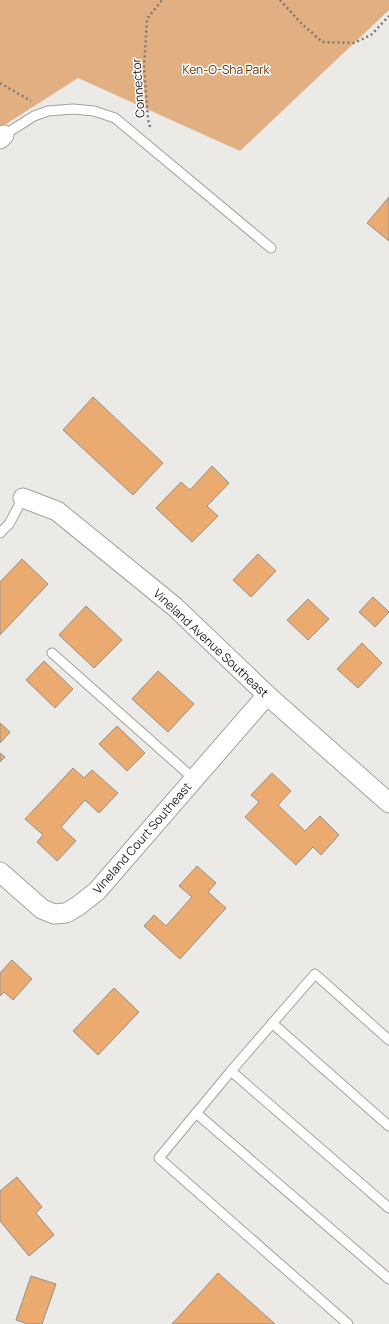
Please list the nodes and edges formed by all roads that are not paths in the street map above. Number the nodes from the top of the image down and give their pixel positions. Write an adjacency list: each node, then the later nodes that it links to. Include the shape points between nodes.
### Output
1 (2, 137): 2 (lane, via 48,110 94,111 115,118)
2 (272, 248)
3 (23, 498): 4 (lane, via 9,524); 6 (street, Vineland Avenue Southeast, via 57,511 175,607)
4 (0, 533)
5 (52, 653): 7 (lane)
6 (267, 695): 7 (street, Vineland Court Southeast); 8 (street, Vineland Avenue Southeast)
7 (194, 779): 9 (street, Vineland Court Southeast, via 97,891 66,913 54,914 42,909)
8 (389, 803)
9 (0, 872)
10 (272, 1023): 11 (lane, via 315,974); 12 (lane); 14 (lane)
11 (389, 1040)
12 (231, 1071): 13 (lane); 15 (lane)
13 (196, 1113): 16 (lane); 17 (lane, via 159,1158)
14 (389, 1126)
15 (389, 1208)
16 (389, 1279)
17 (348, 1324)

